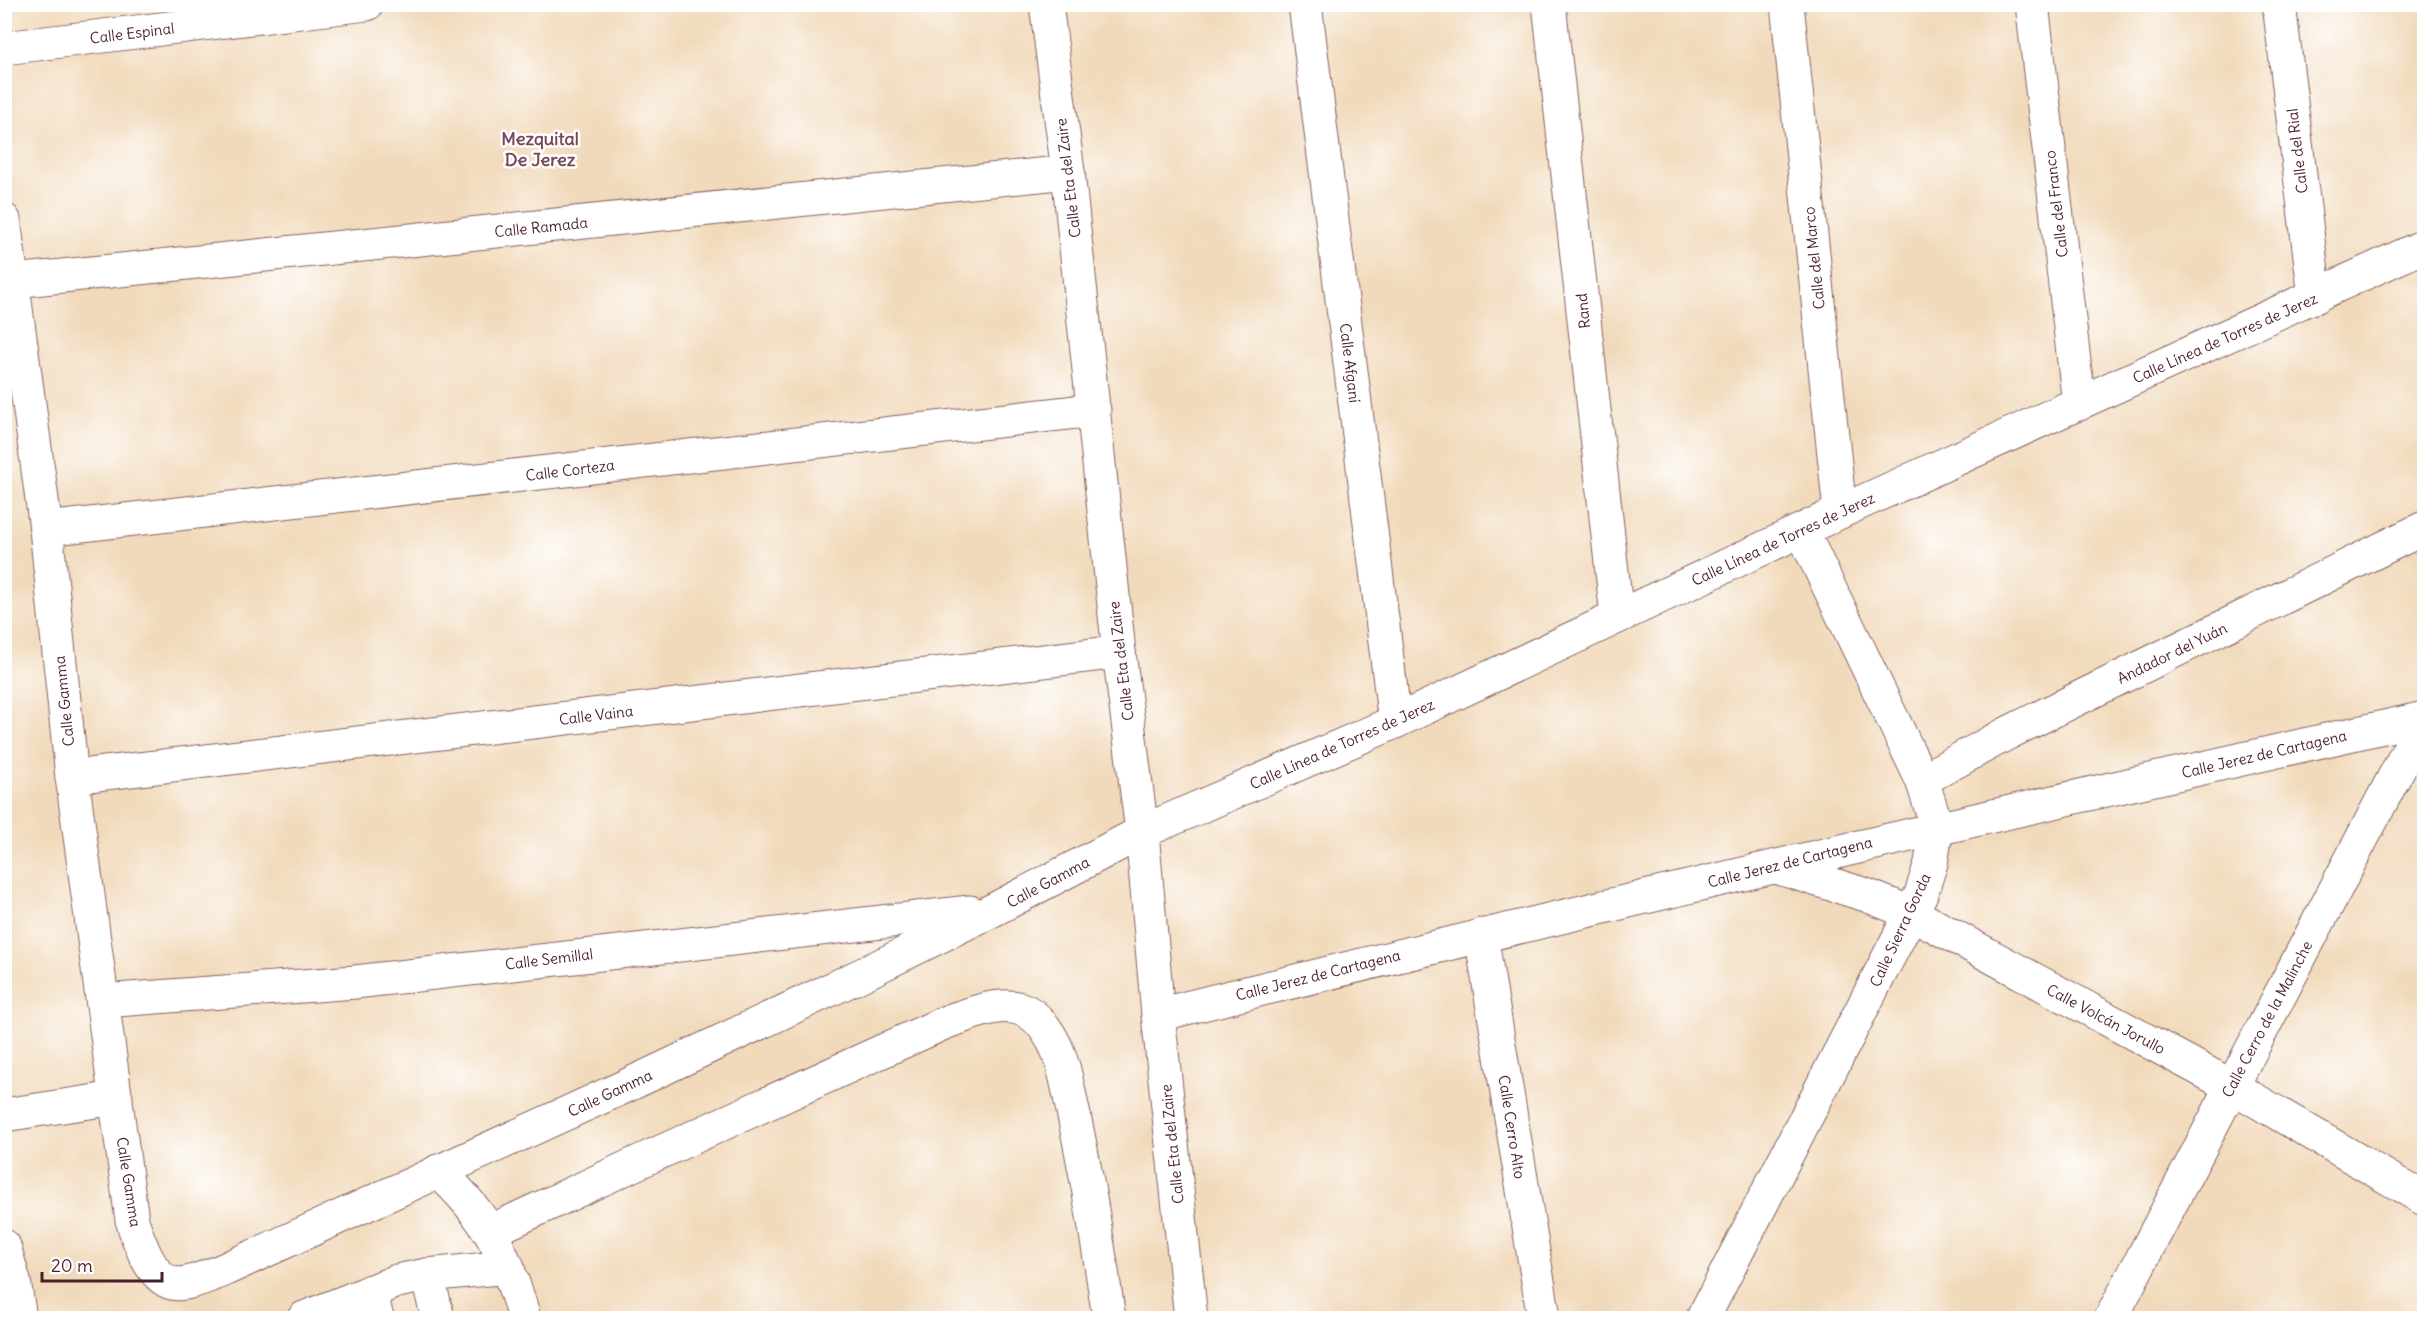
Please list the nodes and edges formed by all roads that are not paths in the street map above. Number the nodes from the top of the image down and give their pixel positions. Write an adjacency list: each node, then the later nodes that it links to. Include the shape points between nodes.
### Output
1 (367, 4): 8 (street, Calle Espinal)
2 (1046, 4): 9 (street, Calle Eta del Zaire)
3 (1305, 4): 23 (street, Calle Afganí)
4 (1549, 4): 20 (street, Rand)
5 (1787, 4): 16 (street, Calle del Marco)
6 (2032, 4): 14 (street, Calle del Franco)
7 (2279, 4): 13 (street, Calle del Rial)
8 (4, 48)
9 (1068, 172): 12 (street, Calle Ramada); 15 (street, Calle Eta del Zaire)
10 (4, 220): 12 (street, Calle Gamma)
11 (2424, 246): 13 (street, Calle Línea de Torres de Jerez)
12 (14, 281): 18 (street, Calle Gamma)
13 (2315, 297): 14 (street, Calle Línea de Torres de Jerez)
14 (2079, 404): 16 (street, Calle Línea de Torres de Jerez)
15 (1094, 410): 18 (street, Calle Corteza); 21 (street, Calle Eta del Zaire)
16 (1840, 512): 19 (street, Calle Línea de Torres de Jerez)
17 (2424, 528): 25 (street, Andador del Yuán, via 2008,733)
18 (46, 529): 24 (street, Calle Gamma)
19 (1802, 531): 20 (street, Calle Línea de Torres de Jerez); 25 (street, Calle Sierra Gorda)
20 (1617, 617): 23 (street, Calle Línea de Torres de Jerez)
21 (1119, 652): 24 (street, Calle Vaina); 27 (street, Calle Eta del Zaire)
22 (2424, 719): 26 (street, Calle Jerez de Cartagena); 34 (street, Calle Cerro de la Malinche)
23 (1395, 722): 27 (street, Calle Línea de Torres de Jerez)
24 (72, 777): 32 (street, Calle Gamma)
25 (1922, 780): 26 (street, Calle Sierra Gorda)
26 (1937, 827): 28 (street, Calle Jerez de Cartagena); 30 (street, Calle Sierra Gorda, via 1931,863)
27 (1142, 832): 29 (street, Calle Gamma); 33 (street, Calle Eta del Zaire)
28 (1774, 866): 30 (street, Calle Volcán Jorullo, via 1846,888); 31 (street, Calle Jerez de Cartagena)
29 (995, 909): 32 (street, Calle Semillal, via 355,982); 37 (street, Calle Gamma, via 626,1086)
30 (1911, 914): 34 (street, Calle Volcán Jorullo); 51 (street, Calle Sierra Gorda)
31 (1481, 935): 33 (street, Calle Jerez de Cartagena); 50 (street, Calle Cerro Alto)
32 (103, 1001): 35 (street, Calle Gamma)
33 (1158, 1015): 49 (street, Calle Eta del Zaire)
34 (2231, 1086): 38 (street, Calle Volcán Jorullo); 52 (street, Calle Cerro de la Malinche)
35 (116, 1098): 36 (street); 37 (street, Calle Gamma, via 132,1220 142,1249 158,1274 172,1283 194,1281 219,1272)
36 (4, 1115)
37 (438, 1171): 39 (street)
38 (2424, 1199)
39 (491, 1231): 41 (street); 48 (street, via 935,1027 1001,1007 1022,1009 1040,1021 1054,1043 1066,1084 1082,1151)
40 (4, 1246): 44 (street)
41 (508, 1267): 42 (street); 47 (street)
42 (427, 1275): 43 (street, via 398,1281); 46 (street)
43 (374, 1305): 45 (street)
44 (20, 1318)
45 (304, 1318)
46 (438, 1318)
47 (524, 1318)
48 (1109, 1318)
49 (1191, 1318)
50 (1544, 1318)
51 (1704, 1318)
52 (2111, 1318)

